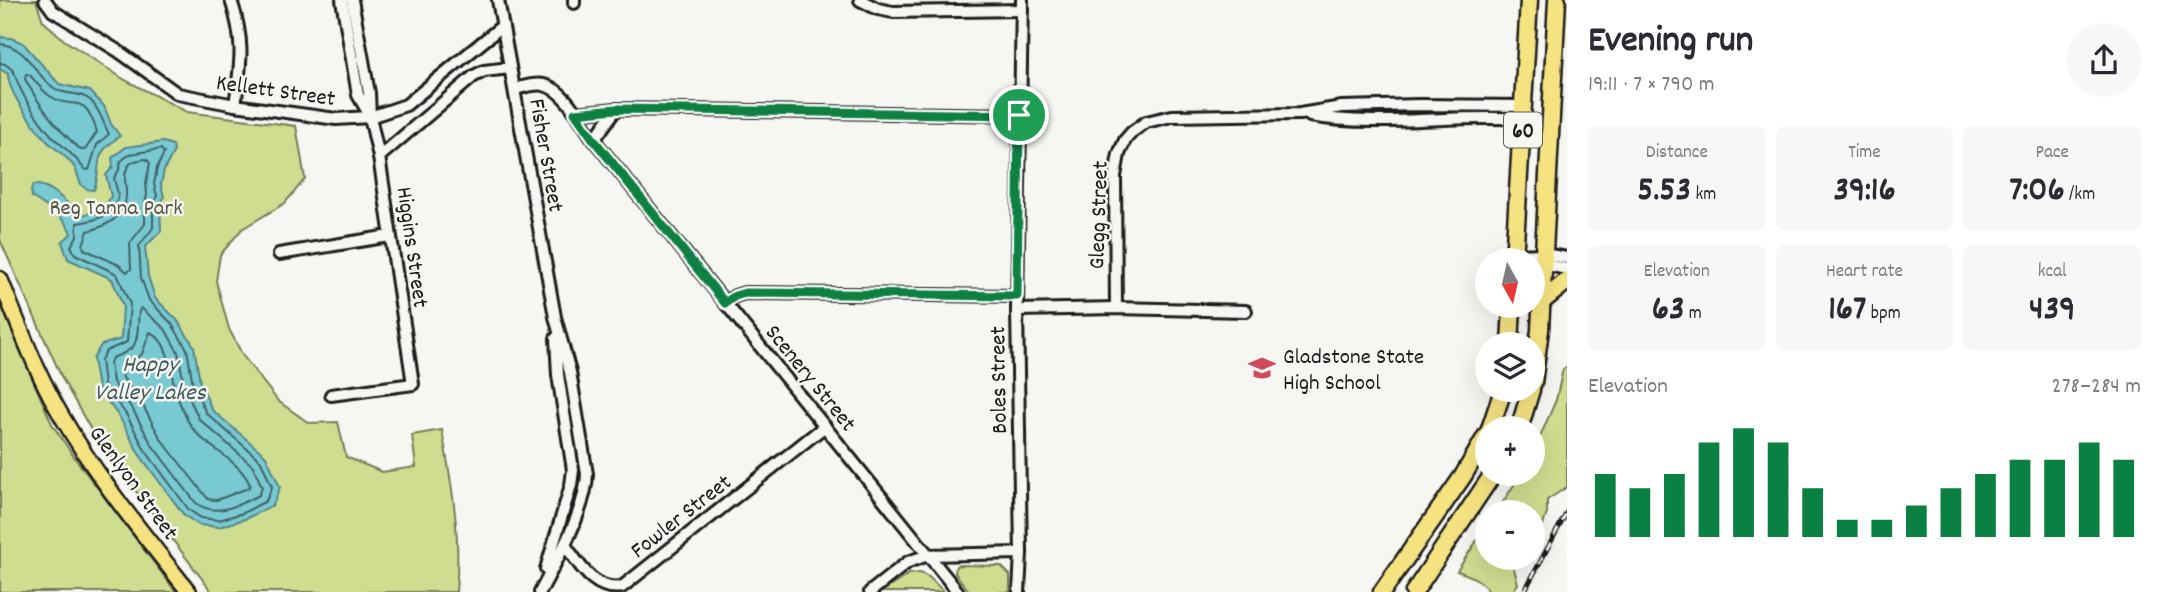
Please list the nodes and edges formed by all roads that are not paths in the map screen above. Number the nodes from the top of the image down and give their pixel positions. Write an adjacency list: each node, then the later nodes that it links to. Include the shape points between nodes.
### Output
1 (45, 0): 15 (street, Kellett Street, via 53,11 178,94)
2 (232, 0): 15 (street, via 242,55)
3 (342, 0): 20 (street, Higgins Street, via 358,95)
4 (352, 0): 20 (street, Higgins Street)
5 (498, 0): 12 (street, Fisher Street)
6 (860, 0): 11 (street, via 878,9)
7 (915, 0): 11 (street)
8 (1530, 0): 18 (highway, 60)
9 (1557, 0): 25 (highway, 60)
10 (1022, 5): 11 (street); 19 (street, Boles Street)
11 (914, 12)
12 (502, 26): 13 (street, Fisher Street); 20 (street, Kellett Street, via 406,105)
13 (510, 68): 14 (street, Fisher Street); 22 (street, via 474,76)
14 (515, 89): 17 (street, Scenery Street, via 534,85 553,89); 39 (street, Fisher Street)
15 (234, 105): 20 (street, Kellett Street, via 336,119)
16 (616, 109): 17 (street); 19 (street); 21 (street)
17 (575, 113): 21 (street, Scenery Street)
18 (1524, 113): 24 (highway, 60); 36 (street, Glegg Street, via 1342,121 1300,114 1172,116 1146,122 1132,132 1119,154 1115,176)
19 (1019, 115): 33 (street, Boles Street)
20 (370, 117): 22 (street, Higgins Street)
21 (594, 140): 35 (street, Scenery Street)
22 (379, 157): 23 (street, Higgins Street)
23 (390, 236): 26 (street); 40 (street, Higgins Street, via 413,384)
24 (1515, 248)
25 (1538, 248)
26 (279, 254)
27 (1567, 258): 28 (street)
28 (1545, 259)
29 (1545, 262): 30 (street)
30 (1567, 269)
31 (0, 279): 47 (main road, Glenlyon Street, via 33,360 71,433)
32 (1567, 281): 34 (highway)
33 (1017, 296): 35 (street, via 745,293); 37 (street, Boles Street)
34 (1545, 299)
35 (725, 303): 41 (street, Scenery Street)
36 (1116, 308): 37 (street); 38 (street)
37 (1017, 310): 45 (street, Boles Street)
38 (1246, 311)
39 (555, 317): 44 (street, Fisher Street, via 570,372 587,474); 48 (street, Fisher Street, via 558,375 573,470)
40 (331, 395)
41 (825, 426): 44 (street, Fowler Street, via 622,587 609,590 596,584); 46 (street, Scenery Street)
42 (1475, 455): 52 (highway)
43 (1485, 486): 53 (highway)
44 (565, 545): 48 (street, Fisher Street)
45 (1021, 553): 46 (street); 51 (street, Boles Street)
46 (928, 555): 49 (street, via 908,562); 50 (street, Scenery Street)
47 (189, 592)
48 (540, 592)
49 (870, 592)
50 (958, 592)
51 (1019, 592)
52 (1382, 592)
53 (1415, 592)

